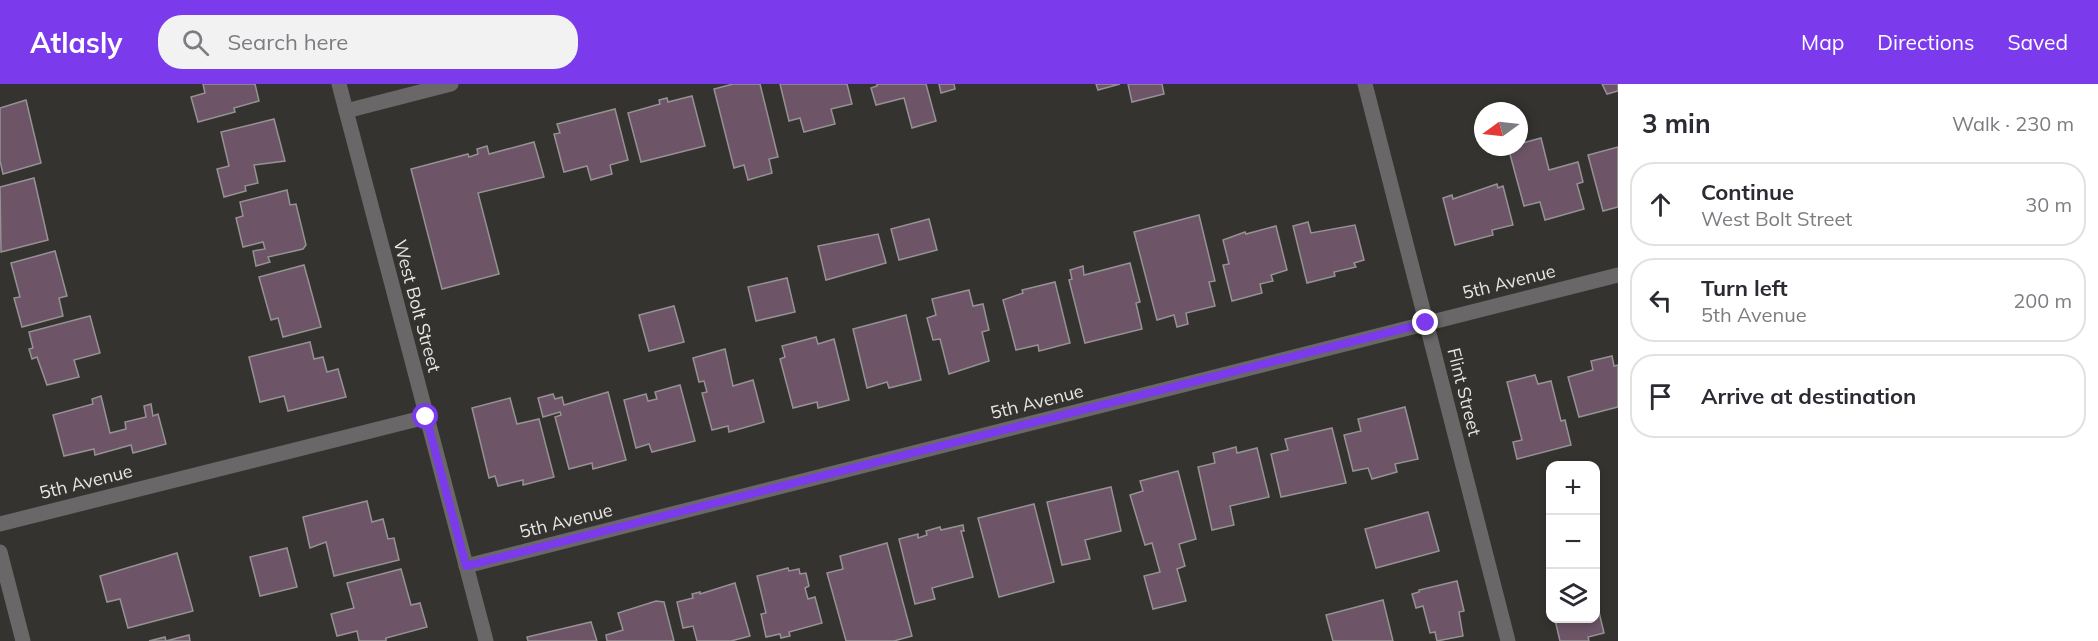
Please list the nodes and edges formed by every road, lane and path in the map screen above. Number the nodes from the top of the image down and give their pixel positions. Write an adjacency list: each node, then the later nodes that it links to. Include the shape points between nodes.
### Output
1 (339, 84): 4 (street, West Bolt Street)
2 (451, 84): 4 (street)
3 (1365, 84): 6 (street, Flint Street)
4 (346, 111): 7 (street, West Bolt Street)
5 (1618, 275): 6 (street, 5th Avenue)
6 (1426, 323): 10 (street, 5th Avenue); 13 (street, Flint Street)
7 (426, 417): 8 (street, 5th Avenue); 10 (street, West Bolt Street)
8 (0, 524)
9 (0, 552): 11 (street)
10 (466, 566): 12 (street, West Bolt Street)
11 (23, 641)
12 (486, 641)
13 (1508, 641)

